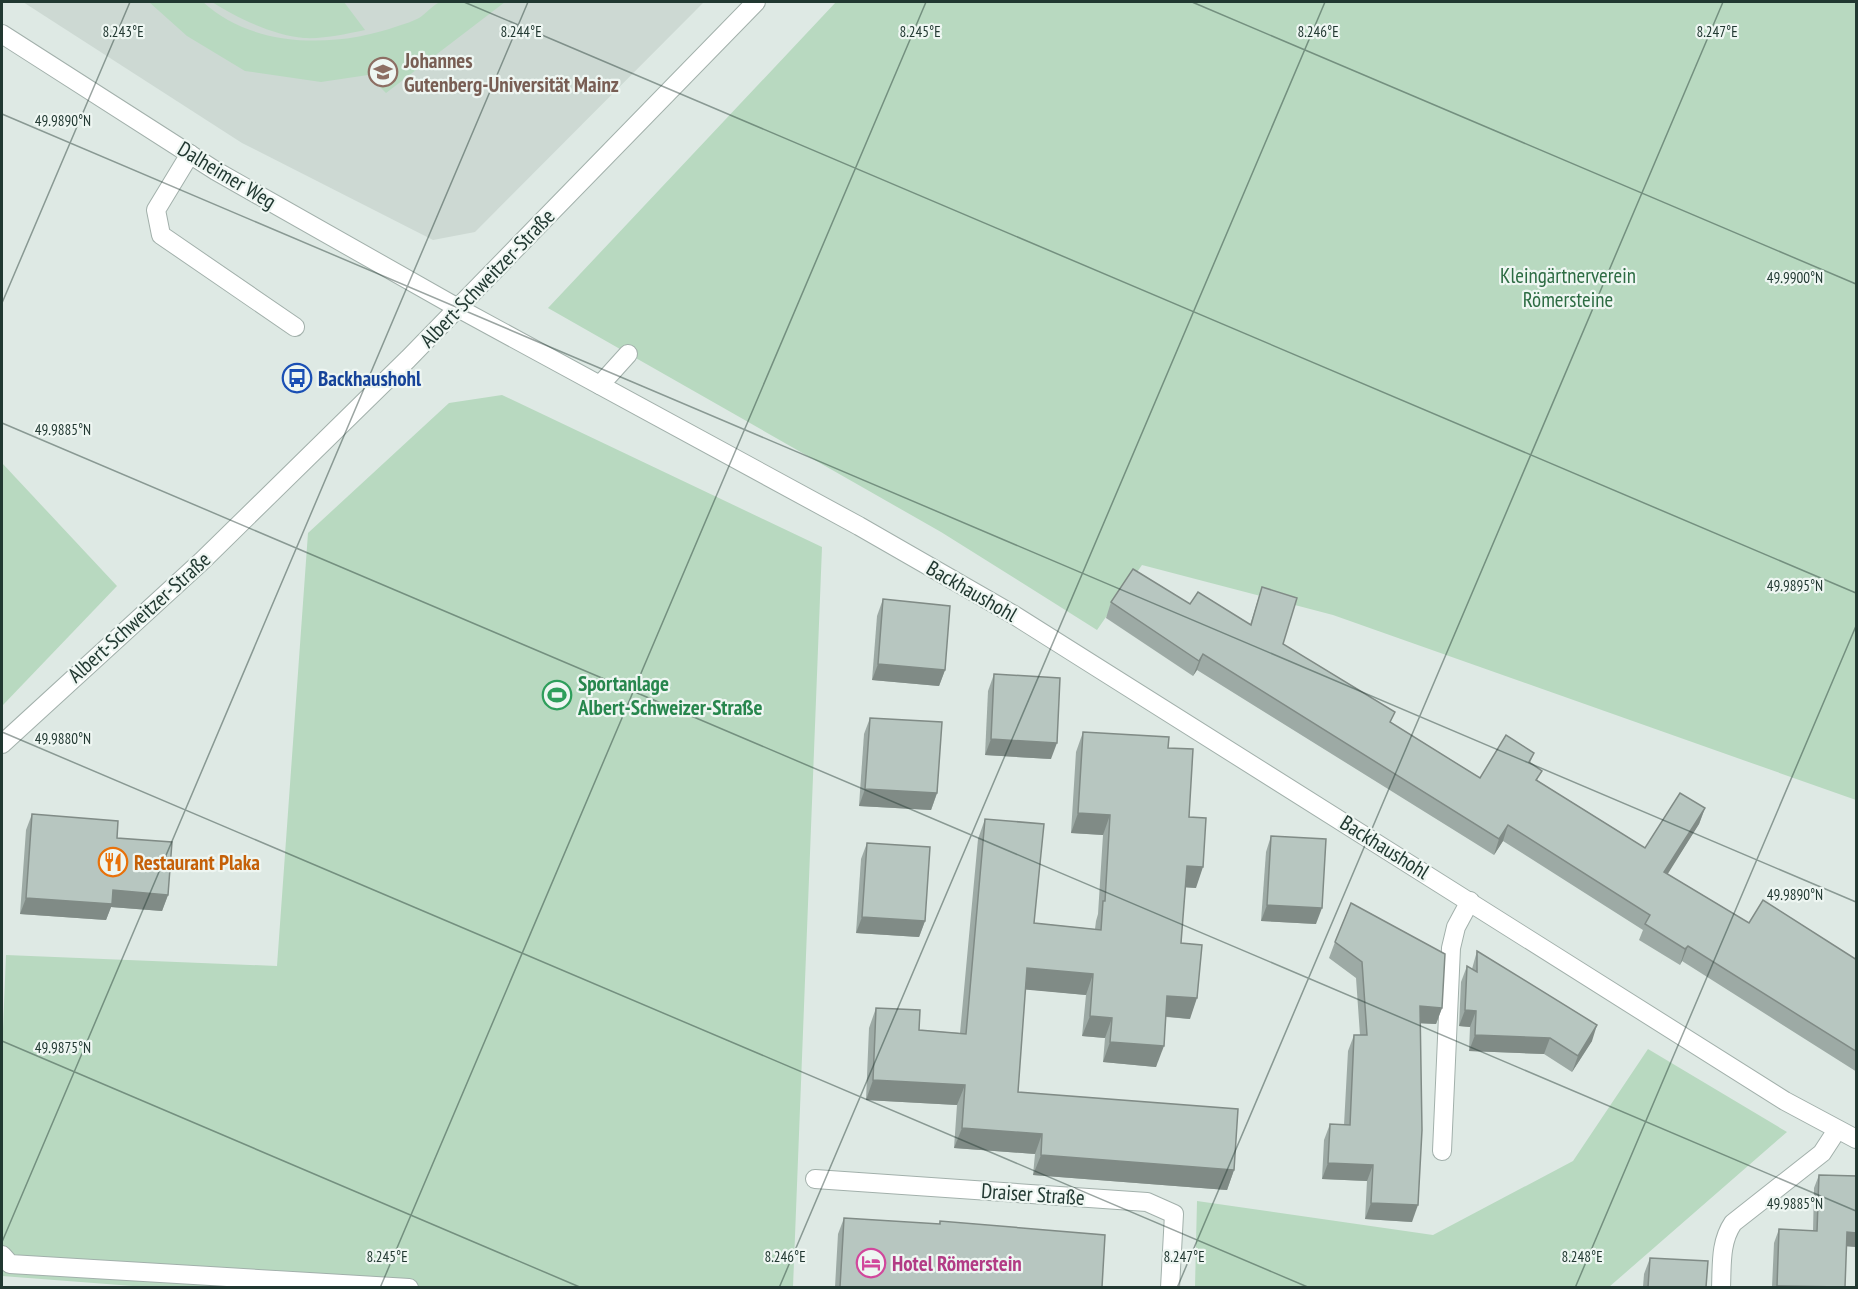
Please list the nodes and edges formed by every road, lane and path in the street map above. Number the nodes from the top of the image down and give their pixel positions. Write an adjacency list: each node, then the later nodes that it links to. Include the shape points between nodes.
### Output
1 (756, 2): 4 (street, Albert-Schweitzer-Straße)
2 (2, 34): 3 (street, Dalheimer Weg)
3 (190, 154): 4 (street, Dalheimer Weg); 5 (street, via 156,210 161,235)
4 (458, 308): 7 (street, Backhaushohl); 8 (street, Albert-Schweitzer-Straße, via 202,561)
5 (295, 327)
6 (628, 354): 7 (street)
7 (600, 385): 9 (street, Backhaushohl, via 996,604)
8 (2, 744)
9 (1470, 901): 10 (street, Backhaushohl, via 1775,1095); 12 (street, via 1456,927 1451,948)
10 (1837, 1130): 11 (street, Backhaushohl); 17 (street, via 1822,1153 1733,1223 1724,1244)
11 (1857, 1139)
12 (1442, 1151)
13 (815, 1179): 16 (street, Draiser Straße, via 1147,1202 1174,1214)
14 (2, 1255): 15 (street, via 10,1264)
15 (409, 1287)
16 (1170, 1287)
17 (1721, 1287)

